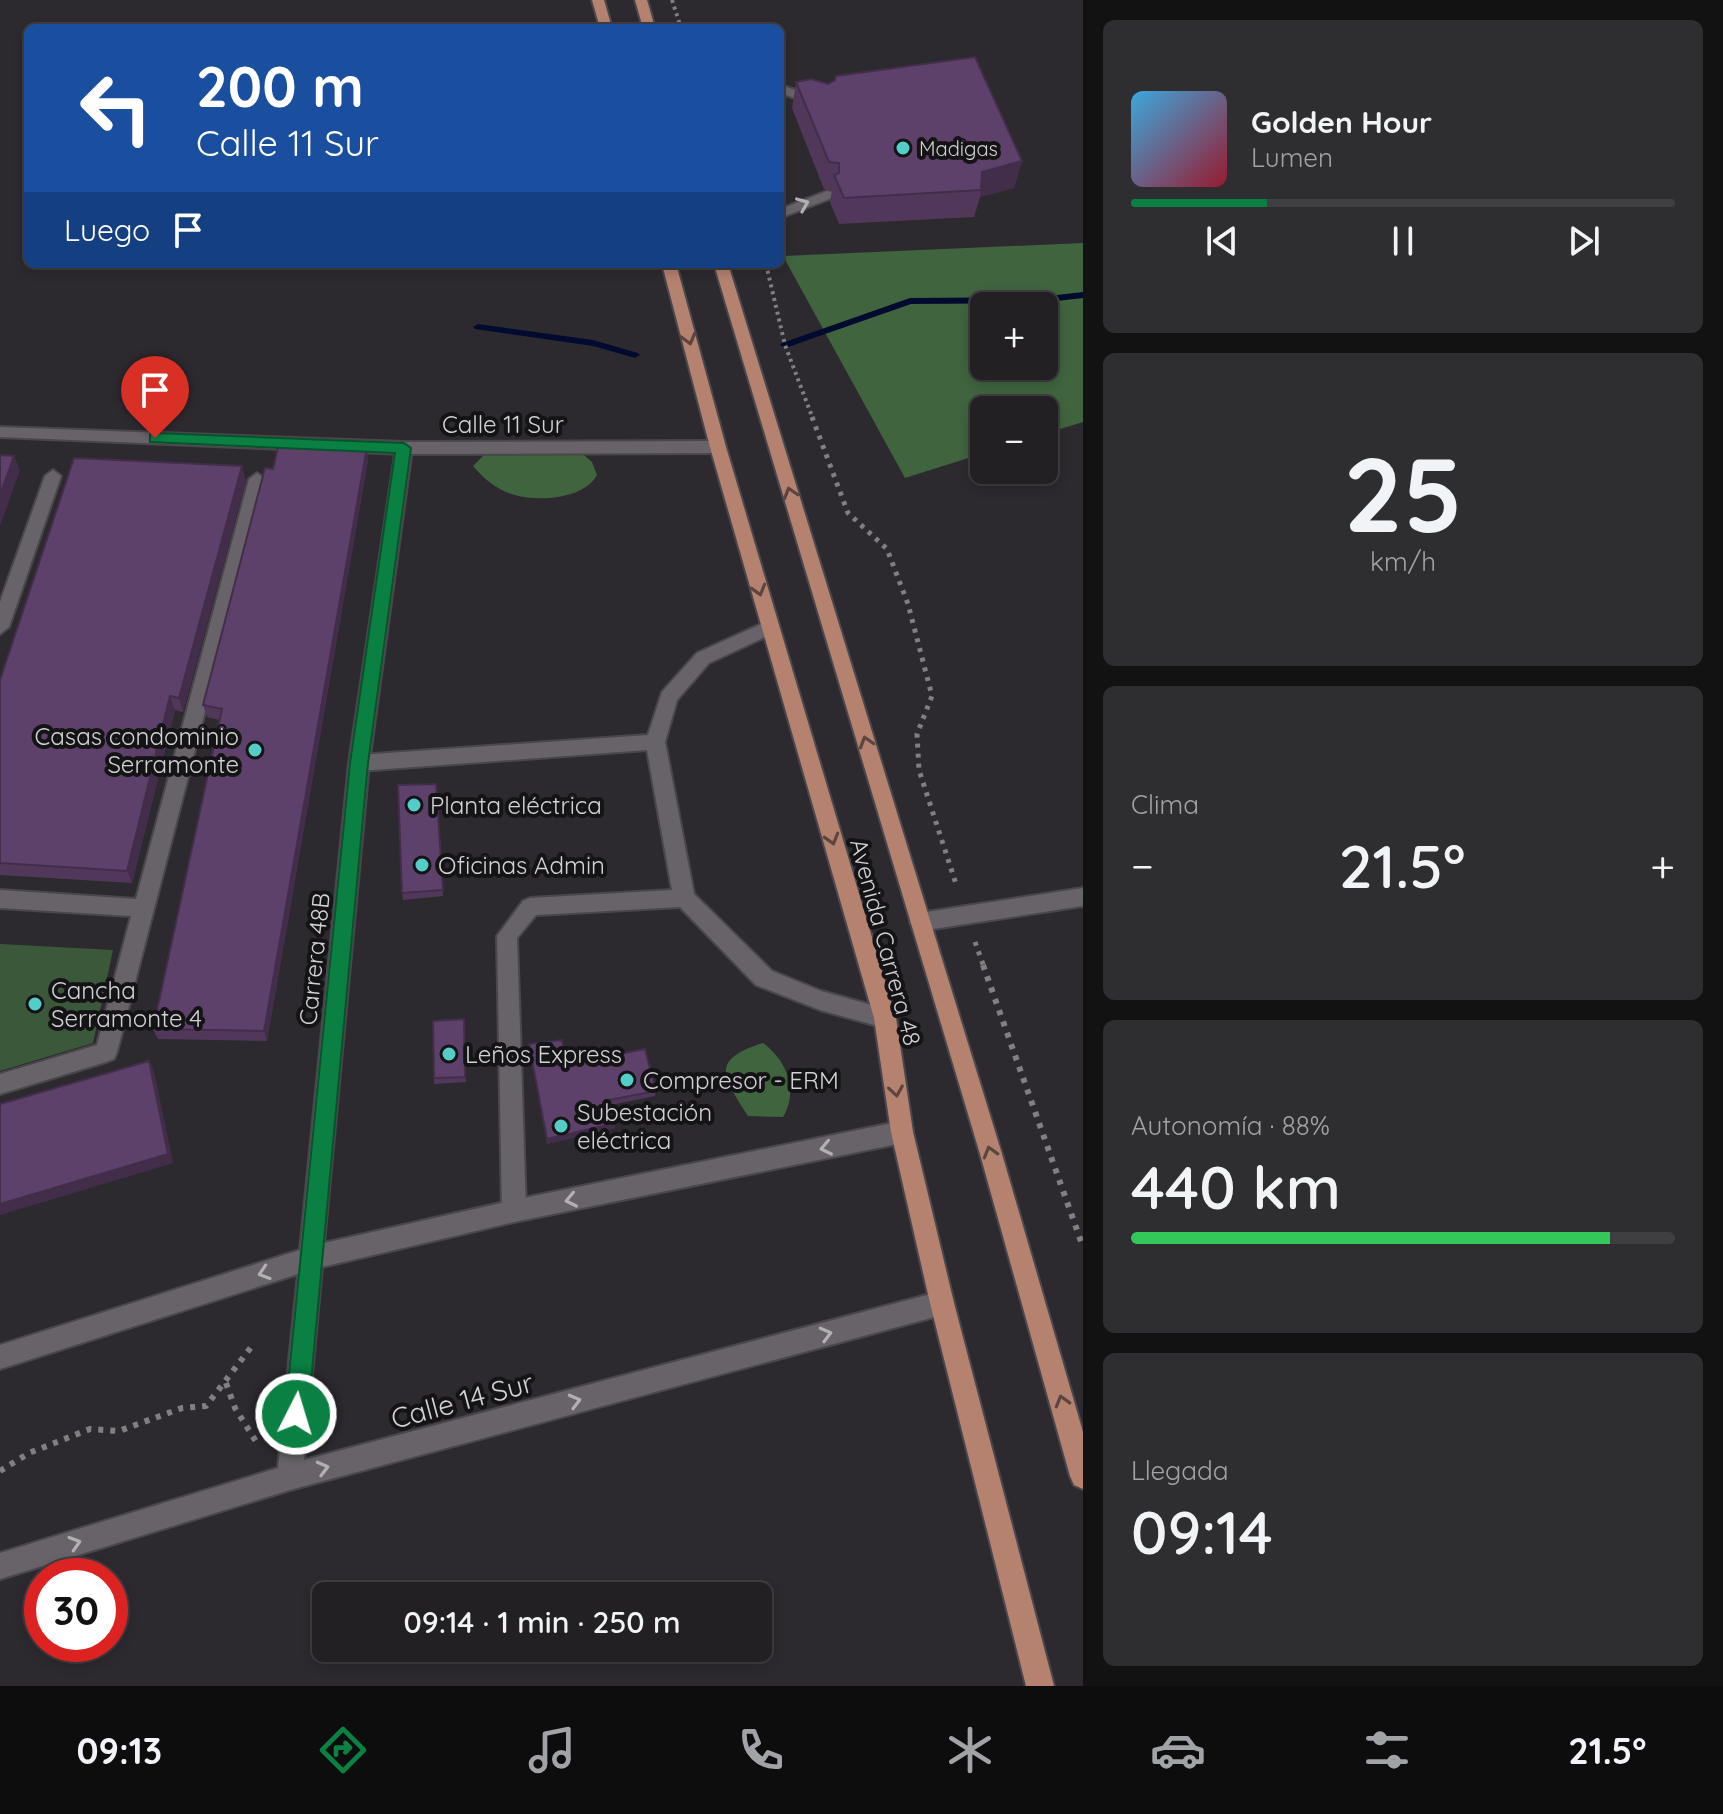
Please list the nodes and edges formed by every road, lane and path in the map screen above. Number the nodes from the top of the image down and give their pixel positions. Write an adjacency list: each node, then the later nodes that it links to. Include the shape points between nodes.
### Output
1 (598, 0): 4 (main road)
2 (641, 0): 5 (main road)
3 (672, 0): 6 (path)
4 (605, 24)
5 (648, 24)
6 (680, 24)
7 (784, 90): 8 (street)
8 (822, 104)
9 (827, 195): 10 (street, one-way to 9)
10 (784, 212)
11 (670, 268): 15 (main road, Avenida Carrera 48, one-way to 15)
12 (722, 268): 28 (main road, Avenida Carrera 48, one-way to 12)
13 (767, 268): 27 (path, via 785,345 848,513 887,549 908,604 932,696 917,734 919,770)
14 (0, 432): 16 (street, Calle 11 Sur)
15 (718, 447): 16 (street, Calle 11 Sur); 20 (main road, Avenida Carrera 48, one-way to 20)
16 (404, 448): 22 (street, Carrera 48B)
17 (53, 476): 19 (street)
18 (257, 479): 26 (street)
19 (0, 627)
20 (770, 627): 21 (street, via 703,658 669,697); 29 (main road, Avenida Carrera 48, one-way to 29)
21 (655, 742): 22 (street); 24 (street)
22 (359, 763): 34 (street, Carrera 48B)
23 (1083, 897): 27 (street)
24 (684, 898): 29 (street, via 764,978); 32 (street, via 530,907 507,936)
25 (0, 899): 26 (street)
26 (142, 908): 30 (street, via 106,1052)
27 (966, 915): 28 (street); 33 (path)
28 (920, 922): 41 (main road, Avenida Carrera 48, one-way to 28)
29 (885, 1018): 31 (main road, Avenida Carrera 48, one-way to 31)
30 (0, 1084)
31 (902, 1132): 32 (street, one-way to 32); 35 (main road, Avenida Carrera 48)
32 (514, 1211): 34 (street)
33 (1083, 1247)
34 (311, 1258): 37 (street, one-way to 37); 42 (street, Carrera 48B)
35 (942, 1303): 42 (street, Calle 14 Sur, one-way to 35); 44 (main road, Avenida Carrera 48)
36 (252, 1346): 38 (path)
37 (0, 1357)
38 (226, 1382): 39 (path); 40 (path, via 206,1406 182,1408 119,1431 90,1429 29,1453)
39 (257, 1443)
40 (0, 1471)
41 (1083, 1476)
42 (290, 1477): 43 (street, Calle 14 Sur, one-way to 42)
43 (0, 1566)
44 (1040, 1686)

